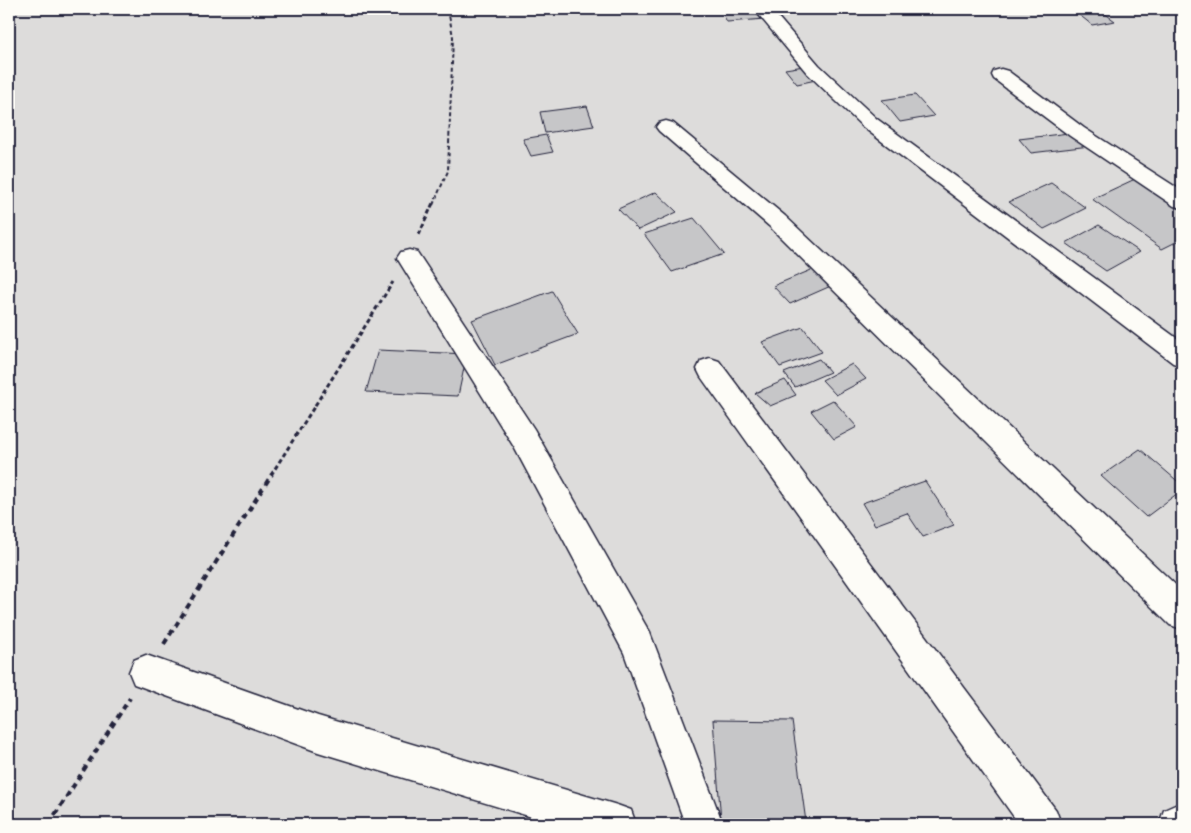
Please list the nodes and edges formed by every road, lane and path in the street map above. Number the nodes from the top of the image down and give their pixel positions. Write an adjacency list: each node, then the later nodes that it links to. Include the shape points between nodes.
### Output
1 (448, 9): 6 (path, via 453,37 448,171)
2 (762, 9): 7 (street, via 812,68 870,123)
3 (1001, 75): 5 (street, via 1077,132)
4 (666, 127): 9 (street, via 777,221)
5 (1182, 201)
6 (409, 258): 10 (path); 14 (street, via 524,438 638,645)
7 (1182, 356)
8 (710, 369): 15 (street)
9 (1182, 613)
10 (146, 672): 12 (path); 13 (street, via 318,734)
11 (1182, 821): 16 (street)
12 (50, 824)
13 (618, 824)
14 (704, 824)
15 (1042, 824)
16 (1178, 824)

